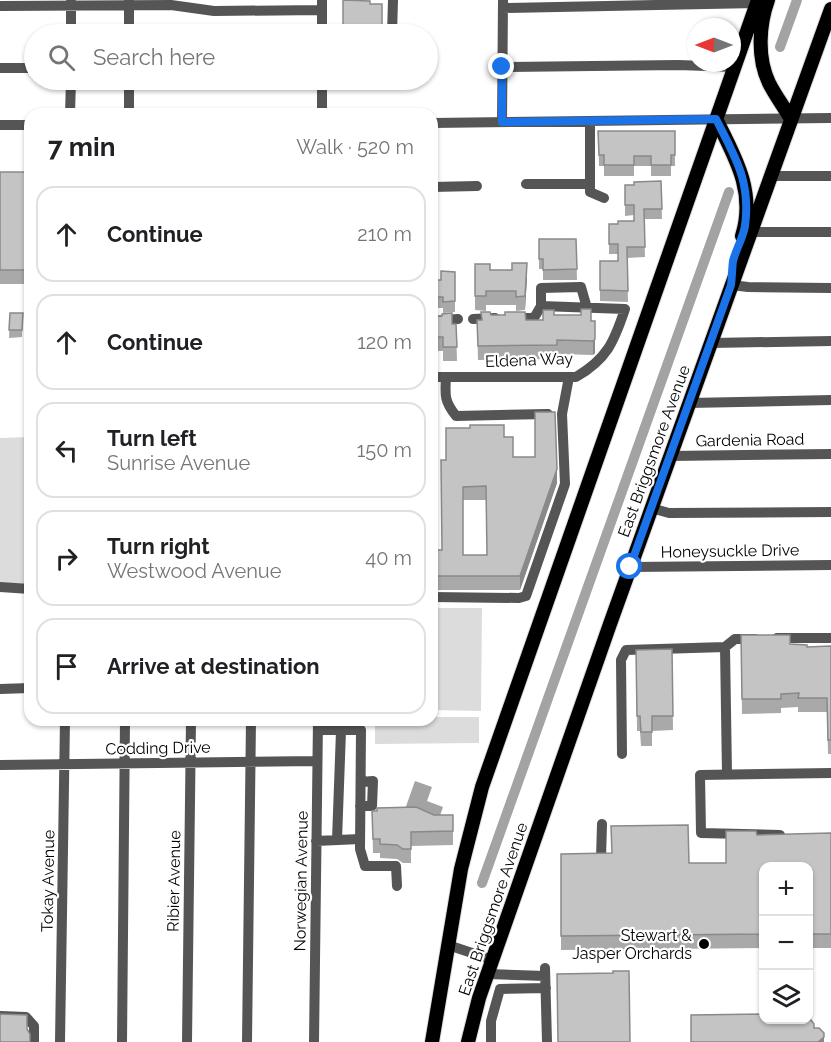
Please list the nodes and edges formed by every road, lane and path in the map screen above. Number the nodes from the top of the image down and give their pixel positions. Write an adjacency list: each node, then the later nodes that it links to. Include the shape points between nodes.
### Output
1 (393, 0): 14 (street)
2 (761, 1): 6 (street); 15 (main road, East Briggsmore Avenue); 29 (main road, via 763,63 768,81)
3 (71, 3): 4 (street); 9 (street); 11 (street)
4 (129, 3): 5 (street); 12 (street)
5 (193, 4): 7 (street, via 214,11)
6 (503, 4): 17 (street)
7 (260, 5): 8 (street)
8 (322, 5): 13 (street)
9 (0, 6)
10 (831, 9): 29 (main road, East Briggsmore Avenue)
11 (71, 24)
12 (129, 24)
13 (322, 24)
14 (392, 24)
15 (741, 52)
16 (687, 65): 17 (street)
17 (502, 67): 31 (street)
18 (0, 68): 19 (street)
19 (24, 68)
20 (733, 72): 28 (main road, East Briggsmore Avenue)
21 (71, 90): 24 (street)
22 (129, 90): 25 (street)
23 (322, 90): 26 (street)
24 (70, 108)
25 (129, 108)
26 (322, 108)
27 (831, 118): 29 (street)
28 (716, 119): 29 (street); 30 (street); 44 (main road, via 743,176 746,202 745,227 733,263); 97 (main road, East Briggsmore Avenue, via 485,778 461,869)
29 (791, 119): 35 (main road, East Briggsmore Avenue)
30 (591, 121): 31 (street); 38 (street)
31 (502, 122): 32 (street)
32 (438, 123)
33 (0, 125): 34 (street)
34 (24, 125)
35 (771, 176): 36 (street); 42 (main road, East Briggsmore Avenue)
36 (831, 176)
37 (526, 184): 38 (street)
38 (591, 184): 41 (street, via 591,192)
39 (477, 186): 40 (street)
40 (438, 187)
41 (604, 198)
42 (750, 232): 43 (street); 44 (main road, East Briggsmore Avenue)
43 (831, 232)
44 (731, 285): 45 (street); 52 (main road, East Briggsmore Avenue)
45 (831, 288)
46 (541, 306): 47 (street); 47 (street, via 541,288 581,287); 49 (street, via 534,318)
47 (587, 308): 55 (street, Eldena Way, via 625,309 603,357 592,368)
48 (458, 319): 50 (street)
49 (474, 319)
50 (438, 321)
51 (831, 341): 52 (street)
52 (711, 343): 57 (main road, East Briggsmore Avenue)
53 (438, 377): 54 (street, Eldena Way)
54 (446, 377): 55 (street, Eldena Way); 59 (street)
55 (569, 377): 60 (street)
56 (831, 400): 57 (street)
57 (689, 403): 62 (main road, East Briggsmore Avenue)
58 (438, 404): 59 (street)
59 (446, 404): 60 (street, via 456,416)
60 (562, 414): 69 (street, via 565,484 526,596)
61 (831, 453): 62 (street, Gardenia Road)
62 (670, 456): 63 (main road, East Briggsmore Avenue)
63 (651, 508): 64 (street, via 669,513); 66 (main road, East Briggsmore Avenue)
64 (831, 512)
65 (831, 565): 66 (street, Honeysuckle Drive)
66 (630, 567): 98 (main road, East Briggsmore Avenue)
67 (0, 587): 68 (street)
68 (24, 589)
69 (438, 597)
70 (831, 638): 71 (street, via 735,639)
71 (725, 647): 81 (street, via 626,650 621,660); 89 (street)
72 (24, 688): 73 (street)
73 (0, 689)
74 (65, 726): 87 (street, Tokay Avenue)
75 (125, 726): 85 (street)
76 (191, 726): 84 (street, Ribier Avenue)
77 (251, 726): 83 (street)
78 (318, 726): 82 (street, Norwegian Avenue)
79 (322, 726): 80 (street)
80 (341, 731): 92 (street, via 362,730 361,782 373,781 372,806 360,806); 93 (street)
81 (622, 753)
82 (317, 761): 83 (street, Codding Drive); 94 (street, Norwegian Avenue)
83 (251, 762): 84 (street, Codding Drive); 105 (street)
84 (190, 763): 85 (street, Codding Drive); 104 (street, Ribier Avenue)
85 (125, 764): 87 (street, Codding Drive); 103 (street)
86 (0, 765): 87 (street, Codding Drive)
87 (64, 765): 102 (street, Tokay Avenue)
88 (831, 773): 89 (street)
89 (727, 774): 91 (street, via 700,775 701,833)
90 (602, 824): 95 (street)
91 (789, 836)
92 (360, 839): 93 (street); 96 (street, via 365,866 396,866)
93 (338, 840): 94 (street)
94 (316, 841): 106 (street, Norwegian Avenue)
95 (602, 858)
96 (397, 886)
97 (448, 945): 98 (street); 107 (main road, East Briggsmore Avenue)
98 (490, 967): 99 (street, via 545,972); 108 (main road, East Briggsmore Avenue)
99 (546, 988): 109 (street, via 500,989); 110 (street)
100 (0, 1016): 101 (street, via 26,1017 34,1026)
101 (34, 1042)
102 (60, 1042)
103 (122, 1042)
104 (187, 1042)
105 (247, 1042)
106 (314, 1042)
107 (432, 1042)
108 (468, 1042)
109 (491, 1042)
110 (547, 1042)

